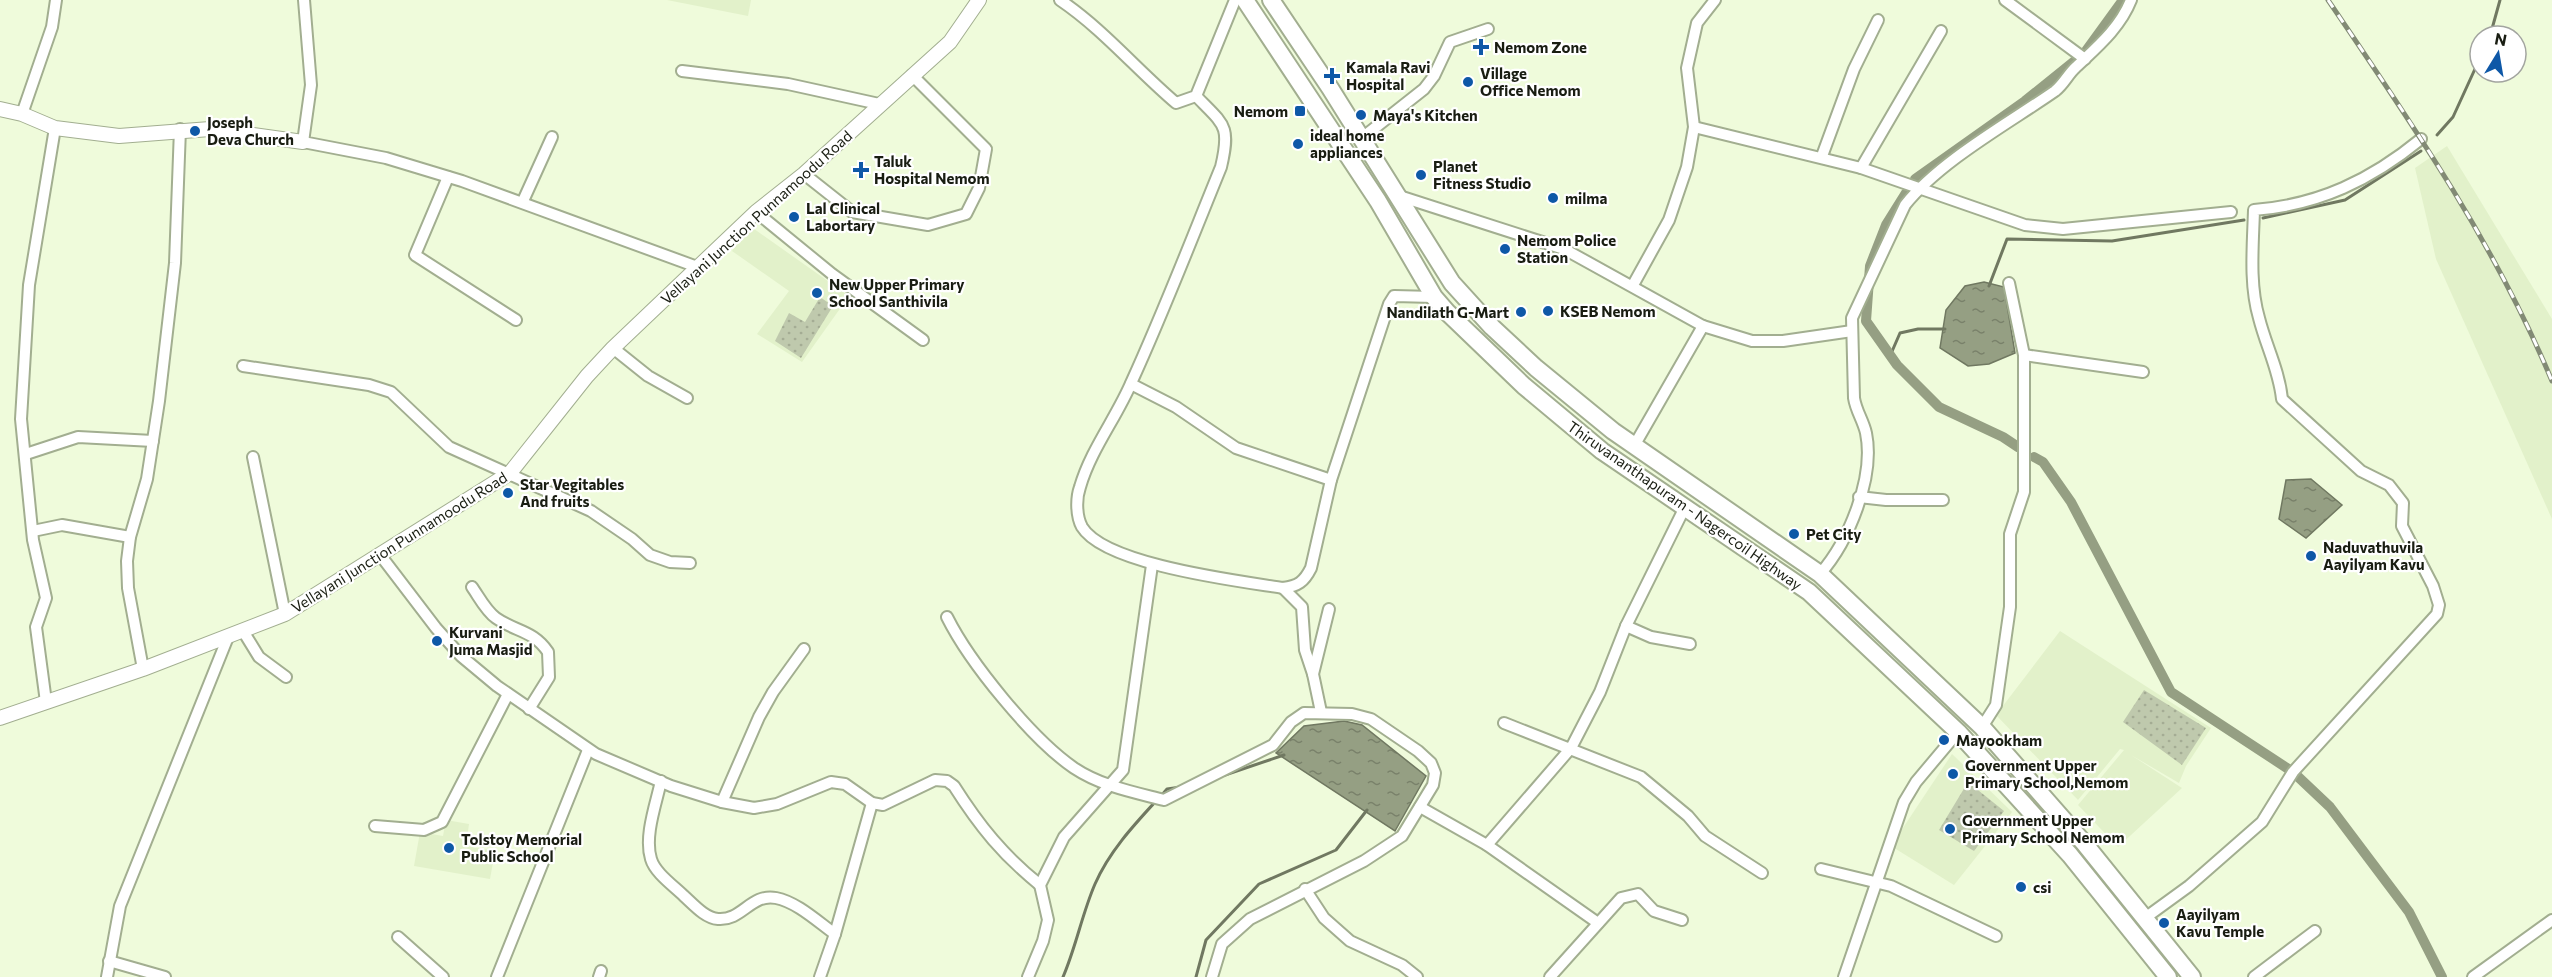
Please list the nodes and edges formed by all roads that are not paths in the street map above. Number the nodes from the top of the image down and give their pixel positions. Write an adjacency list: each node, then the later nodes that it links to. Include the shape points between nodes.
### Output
1 (56, 0): 20 (street)
2 (304, 0): 27 (street, via 311,85)
3 (980, 0): 16 (street, Vellayani Junction Punnamoodu Road, via 950,42)
4 (1060, 0): 17 (street, via 1176,103)
5 (1235, 0): 17 (street)
6 (1245, 0): 35 (main road, Thiruvananthapuram - Nagercoil Highway)
7 (1271, 0): 25 (main road, Thiruvananthapuram - Nagercoil Highway)
8 (1715, 0): 21 (street, via 1697,23 1687,69)
9 (2005, 0): 14 (street)
10 (2131, 0): 14 (street, via 2116,26)
11 (1878, 20): 28 (street, via 1854,69)
12 (1488, 29): 25 (street, via 1450,42 1424,89)
13 (1941, 31): 29 (street)
14 (2085, 59): 32 (street, via 2057,90 1998,128)
15 (682, 71): 18 (street, via 788,84)
16 (912, 75): 18 (street, Vellayani Junction Punnamoodu Road); 30 (street, via 987,149 979,188 966,214 928,225 852,212)
17 (1196, 96): 50 (street, via 1223,125 1227,140 1221,167)
18 (879, 104): 30 (street, Vellayani Junction Punnamoodu Road)
19 (0, 109): 20 (street)
20 (22, 114): 22 (street)
21 (1694, 127): 28 (street, via 1812,157); 40 (street, via 1669,219)
22 (55, 128): 23 (street, via 119,136); 54 (street, via 28,285 21,419)
23 (180, 129): 27 (street, via 210,129); 52 (street, via 175,263)
24 (552, 137): 34 (street)
25 (1362, 138): 33 (main road, Thiruvananthapuram - Nagercoil Highway)
26 (2421, 139): 102 (street, via 2355,184 2314,201 2254,210 2253,251 2258,316 2280,376 2282,399 2361,471 2389,485 2403,502 2402,526 2433,586 2439,605 2437,614 2293,772 2262,822 2189,886)
27 (303, 142): 31 (street, via 386,158)
28 (1822, 156): 29 (street)
29 (1861, 168): 32 (street)
30 (804, 174): 36 (street, Vellayani Junction Punnamoodu Road)
31 (448, 177): 34 (street); 42 (street, via 415,255)
32 (1918, 189): 37 (street, via 2025,225 2063,229); 44 (street, via 1905,205 1879,256 1852,318)
33 (1395, 195): 35 (main road); 40 (street, via 1564,249); 53 (main road, Thiruvananthapuram - Nagercoil Highway, via 1470,305 1536,368)
34 (523, 201): 38 (street)
35 (1378, 201): 41 (main road, Thiruvananthapuram - Nagercoil Highway)
36 (756, 212): 38 (street, Vellayani Junction Punnamoodu Road); 45 (street)
37 (2231, 212)
38 (700, 268): 46 (street, Vellayani Junction Punnamoodu Road)
39 (2009, 283): 47 (street)
40 (1633, 285): 43 (street)
41 (1434, 297): 57 (street, via 1394,296); 60 (main road, Thiruvananthapuram - Nagercoil Highway, via 1480,346 1558,416)
42 (516, 320)
43 (1703, 326): 44 (street, via 1752,341 1783,341); 53 (street)
44 (1852, 331): 58 (street, via 1854,398 1867,445 1866,472)
45 (923, 340)
46 (613, 348): 51 (street, via 648,376); 56 (street, Vellayani Junction Punnamoodu Road)
47 (2024, 355): 49 (street); 86 (street, via 2024,492 2010,534 2010,607 1996,705)
48 (243, 366): 56 (street, via 369,385 391,392 449,447)
49 (2143, 372)
50 (1131, 384): 57 (street, via 1176,407 1236,448); 65 (street, via 1089,462 1078,490 1078,516 1083,528 1097,541)
51 (687, 398)
52 (153, 441): 54 (street, via 78,437); 62 (street, via 147,479)
53 (1634, 446): 66 (main road, Thiruvananthapuram - Nagercoil Highway)
54 (26, 454): 61 (street)
55 (253, 457): 70 (street)
56 (510, 473): 63 (street, Vellayani Junction Punnamoodu Road); 64 (street, via 591,511 650,555)
57 (1331, 480): 68 (street, via 1311,568 1297,586)
58 (1859, 497): 59 (street); 66 (street, via 1848,530)
59 (1943, 500)
60 (1685, 507): 72 (street); 87 (main road, Thiruvananthapuram - Nagercoil Highway, via 1809,592)
61 (33, 531): 62 (street, via 62,525); 81 (street, via 46,598 36,627)
62 (130, 537): 77 (street, via 128,588)
63 (381, 556): 70 (street, Vellayani Junction Punnamoodu Road); 80 (street, via 461,656)
64 (690, 563)
65 (1152, 565): 68 (street); 91 (street, via 1123,770)
66 (1820, 574): 86 (main road, Thiruvananthapuram - Nagercoil Highway)
67 (472, 587): 82 (street, via 489,612 530,633 548,652 549,677)
68 (1283, 588): 78 (street, via 1302,607 1305,650)
69 (1329, 609): 78 (street)
70 (285, 614): 73 (street, Vellayani Junction Punnamoodu Road)
71 (947, 617): 91 (street, via 963,648 1043,742 1074,768)
72 (1626, 626): 75 (street, via 1651,637); 88 (street, via 1600,692)
73 (243, 631): 74 (street, Vellayani Junction Punnamoodu Road); 79 (street, via 259,657)
74 (228, 637): 77 (street, Vellayani Junction Punnamoodu Road); 110 (street, via 120,906)
75 (1690, 644)
76 (804, 649): 92 (street, via 759,717)
77 (143, 669): 81 (street, Vellayani Junction Punnamoodu Road)
78 (1313, 674): 83 (street)
79 (286, 676)
80 (508, 694): 82 (street); 95 (street, via 442,822 424,830)
81 (46, 702): 84 (street, Vellayani Junction Punnamoodu Road)
82 (529, 709): 89 (street)
83 (1321, 712): 91 (street, via 1304,713 1291,722 1273,745 1164,800); 94 (street, via 1371,719 1425,757 1435,773 1433,785)
84 (0, 718)
85 (1504, 723): 88 (street)
86 (1982, 727): 102 (main road, Thiruvananthapuram - Nagercoil Highway)
87 (1959, 732): 99 (street, via 1904,802); 121 (main road, Thiruvananthapuram - Nagercoil Highway, via 2070,855)
88 (1571, 748): 96 (street); 98 (street, via 1641,777 1688,816 1705,836)
89 (588, 750): 90 (street); 114 (street)
90 (660, 781): 92 (street); 107 (street, via 649,839 651,860 704,914 718,919 732,917 755,900 778,898)
91 (1110, 786): 100 (street, via 1064,837)
92 (722, 802): 93 (street, via 754,808 777,804 831,782 845,784)
93 (872, 803): 100 (street, via 883,805 935,780 947,781 989,838); 107 (street)
94 (1420, 807): 96 (street); 101 (street, via 1402,836 1364,861)
95 (375, 826)
96 (1487, 845): 105 (street)
97 (1821, 868): 99 (street)
98 (1762, 873)
99 (1878, 882): 108 (street); 120 (street)
100 (1040, 885): 116 (street, via 1048,920)
101 (1305, 889): 117 (street, via 1250,920 1222,944); 118 (street, via 1324,918 1350,941 1402,965)
102 (2145, 918): 122 (main road, Thiruvananthapuram - Nagercoil Highway)
103 (1682, 920): 105 (street, via 1654,911 1638,894 1621,898)
104 (2552, 920): 124 (street)
105 (1598, 923): 119 (street)
106 (2315, 931): 123 (street)
107 (835, 934): 115 (street)
108 (1996, 936)
109 (398, 937): 113 (street)
110 (109, 961): 111 (street); 112 (street)
111 (107, 977)
112 (165, 977)
113 (443, 977)
114 (496, 977)
115 (819, 977)
116 (1028, 977)
117 (1212, 977)
118 (1417, 977)
119 (1550, 977)
120 (1844, 977)
121 (2168, 977)
122 (2192, 977)
123 (2254, 977)
124 (2473, 977)

